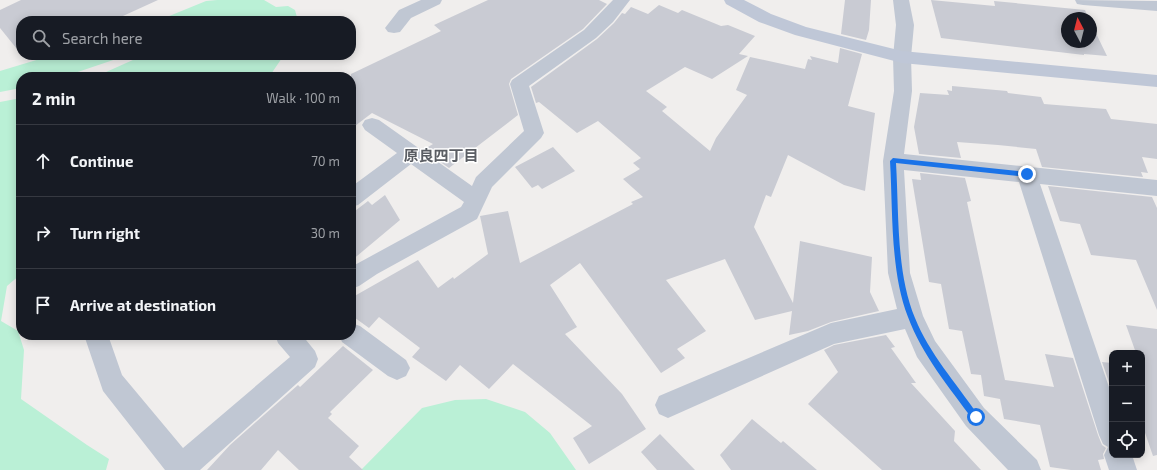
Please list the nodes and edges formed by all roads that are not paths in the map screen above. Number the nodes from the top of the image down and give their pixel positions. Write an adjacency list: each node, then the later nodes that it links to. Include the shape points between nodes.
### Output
1 (434, 0): 7 (street, via 405,14)
2 (622, 0): 16 (street, via 599,28 529,74 519,84 534,133 483,183)
3 (732, 0): 8 (street, via 765,18 801,31)
4 (901, 0): 8 (street, via 905,25)
5 (1083, 0): 6 (street)
6 (1157, 6)
7 (394, 28)
8 (902, 57): 9 (street); 12 (street, via 903,92)
9 (1157, 81)
10 (372, 125): 11 (street)
11 (411, 153): 15 (street); 16 (street)
12 (893, 161): 13 (street); 18 (street, via 899,273)
13 (1027, 174): 14 (street); 24 (street)
14 (1157, 188)
15 (356, 195)
16 (476, 200): 17 (street, via 469,213)
17 (356, 276)
18 (911, 317): 23 (street, via 831,334); 27 (street, via 926,349 962,399)
19 (356, 338): 22 (street)
20 (98, 340): 26 (street, via 112,382)
21 (291, 340): 26 (street, via 306,359)
22 (397, 368)
23 (668, 405)
24 (1109, 426)
25 (1119, 458): 28 (street)
26 (180, 469)
27 (1024, 469)
28 (1123, 470)

